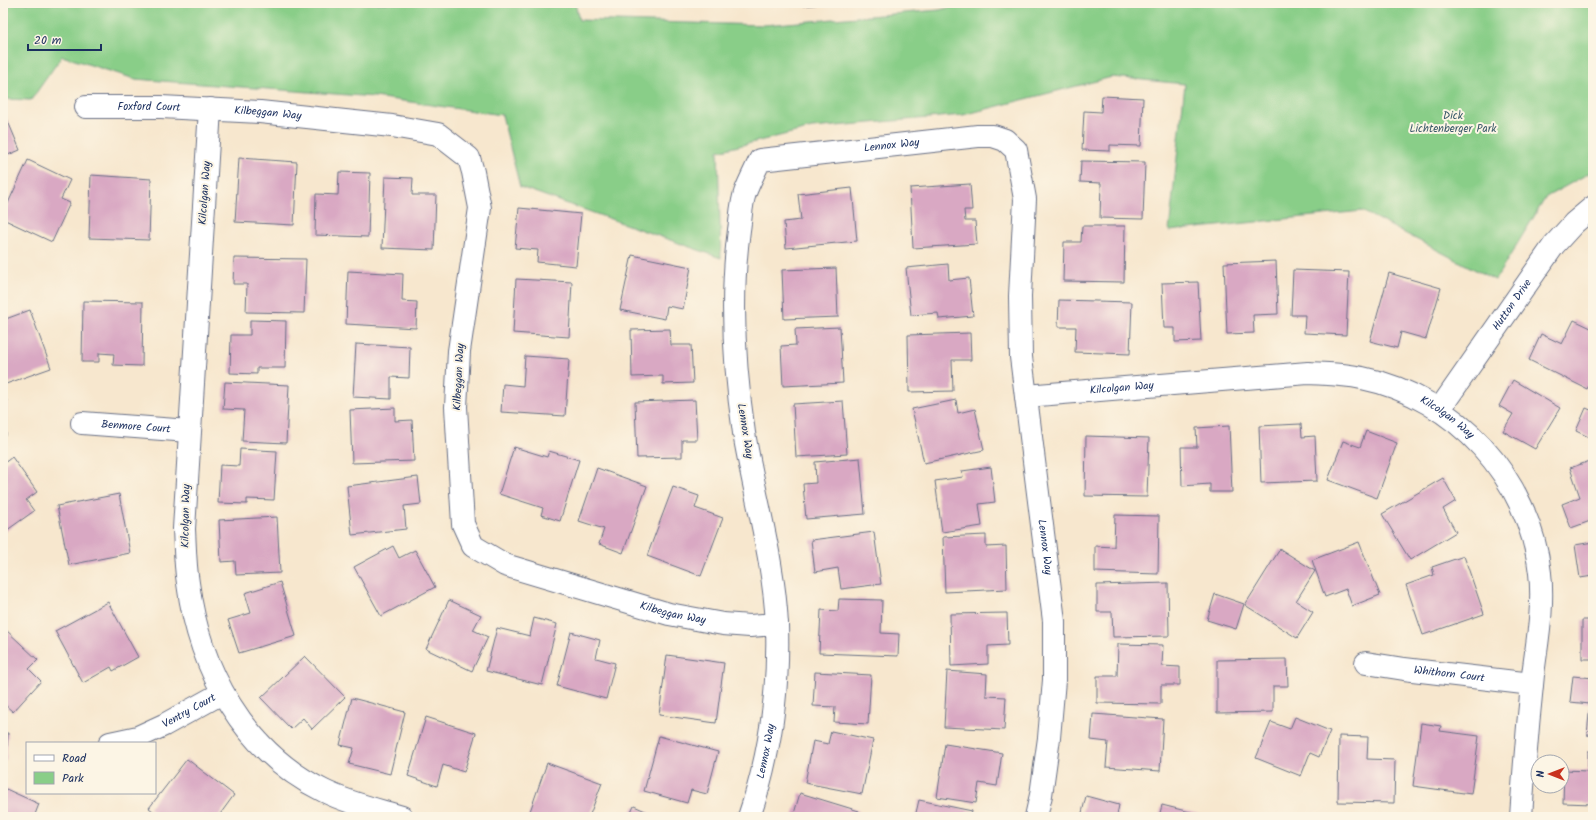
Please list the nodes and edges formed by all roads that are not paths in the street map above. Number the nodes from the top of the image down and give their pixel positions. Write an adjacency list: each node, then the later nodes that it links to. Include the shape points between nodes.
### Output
1 (86, 107): 2 (street, Foxford Court)
2 (210, 109): 7 (street, Kilcolgan Way); 8 (street, Kilbeggan Way, via 268,112 392,126 438,134 469,158 480,208 459,351 456,407 463,524 473,546 505,565 669,614 723,624)
3 (1593, 207): 5 (street, Hutton Drive, via 1574,223 1550,250)
4 (1026, 396): 5 (street, Kilcolgan Way, via 1308,373 1363,378 1389,385); 8 (street, Lennox Way, via 1021,357 1020,296 1025,199 1016,150 1005,140 993,136 955,138 760,160 744,194 734,264 736,365 745,434 765,531); 15 (street, Lennox Way, via 1054,622 1050,738)
5 (1439, 410): 10 (street, Kilcolgan Way, via 1466,430 1486,450 1516,494 1527,520 1540,573 1541,600)
6 (82, 424): 7 (street, Benmore Court)
7 (189, 431): 11 (street, Kilcolgan Way, via 184,529 188,583 193,614 207,660)
8 (777, 624): 14 (street, Lennox Way, via 777,676 770,734 758,791)
9 (1366, 663): 10 (street, Whithorn Court)
10 (1532, 684): 16 (street, Kilcolgan Way)
11 (222, 693): 12 (street, Ventry Court, via 138,737); 13 (street, Kilcolgan Way, via 255,740 299,776 324,791 350,802)
12 (115, 742)
13 (402, 817)
14 (749, 817)
15 (1036, 817)
16 (1521, 817)

